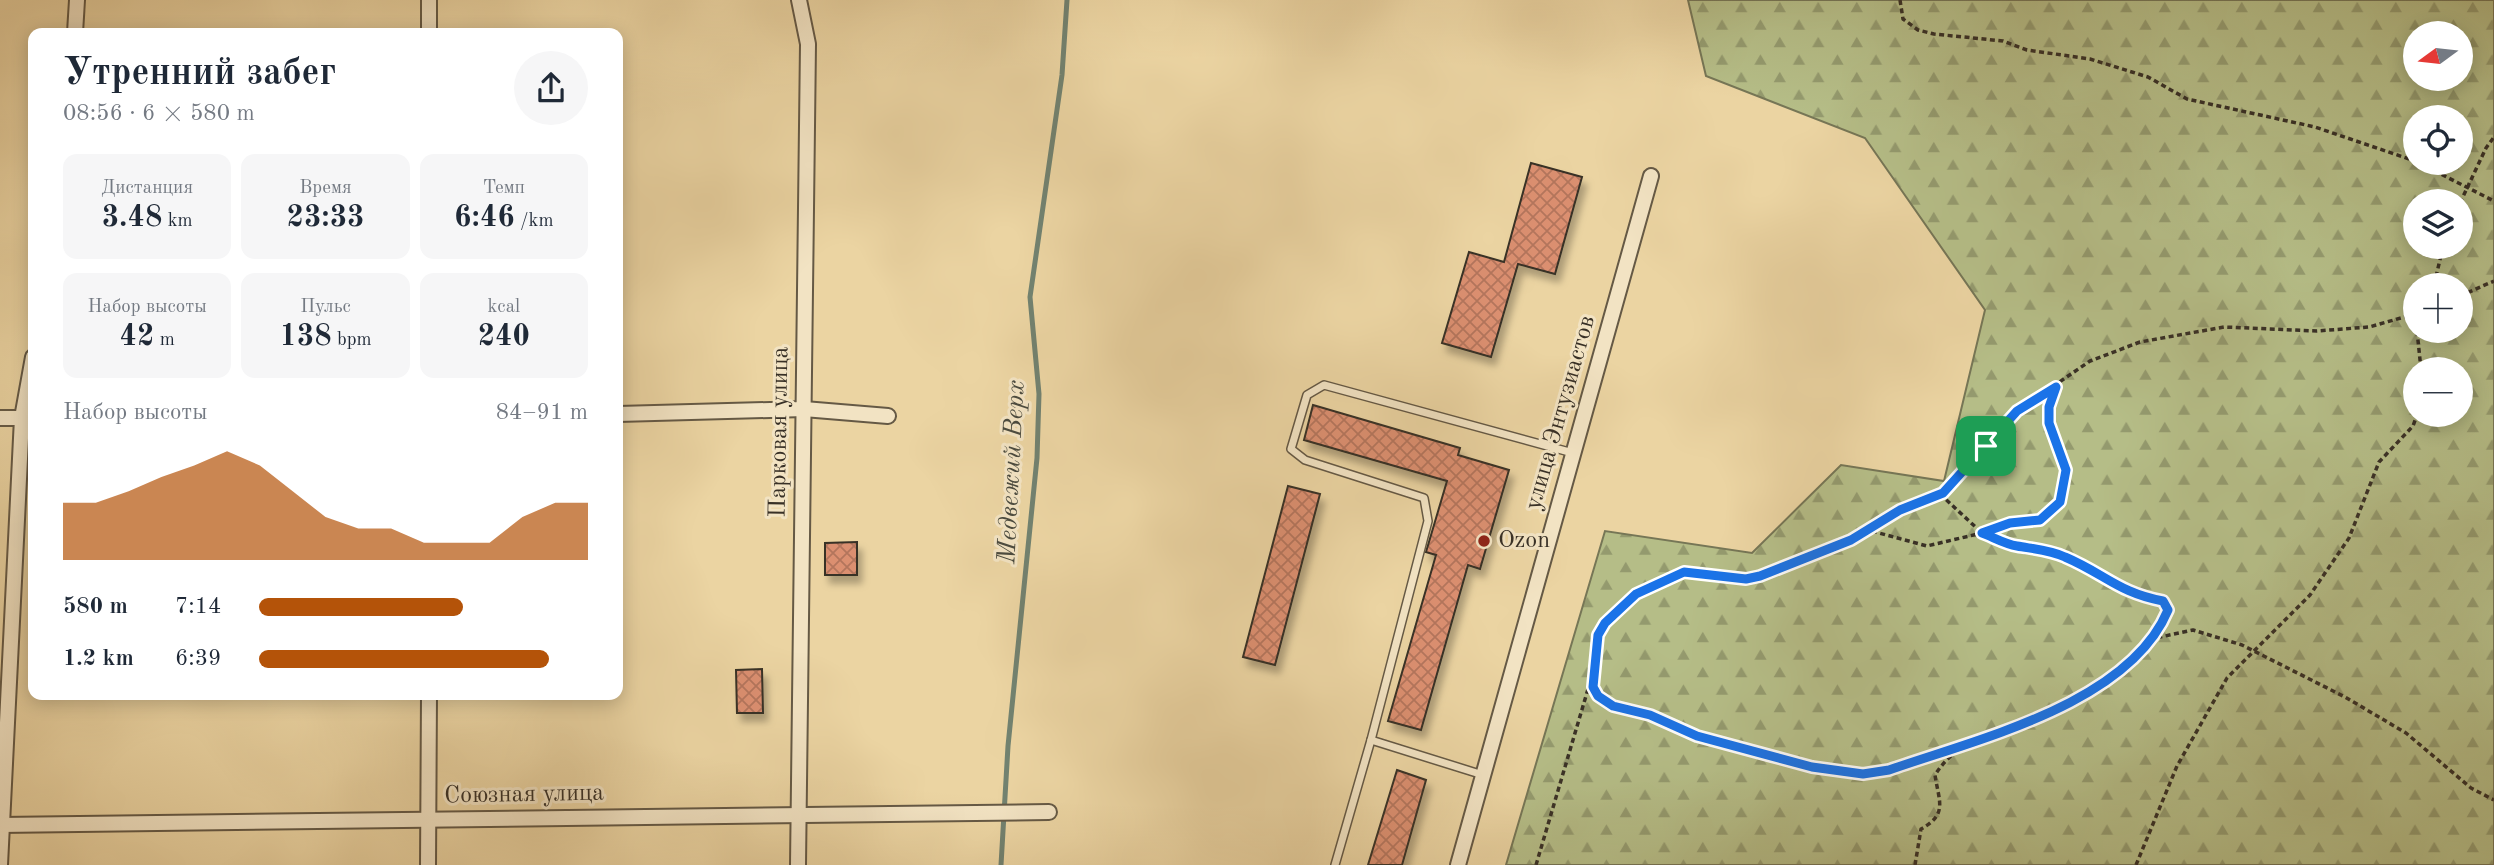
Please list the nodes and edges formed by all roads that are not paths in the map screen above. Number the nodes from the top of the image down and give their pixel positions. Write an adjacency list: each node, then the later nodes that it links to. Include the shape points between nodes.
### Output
1 (77, 0): 4 (street)
2 (429, 0): 5 (street)
3 (799, 0): 7 (street, Парковая улица, via 808,44)
4 (75, 28)
5 (429, 28)
6 (1651, 176): 12 (street, улица Энтузиастов)
7 (804, 409): 8 (street); 9 (street); 17 (street, Парковая улица)
8 (623, 414)
9 (888, 416)
10 (0, 418): 11 (street)
11 (28, 418): 19 (street)
12 (1573, 453): 14 (lane, via 1324,385 1307,395 1292,449 1305,460 1424,498 1428,521); 15 (street, улица Энтузиастов)
13 (429, 700): 18 (street)
14 (1371, 740): 15 (lane); 23 (lane)
15 (1483, 775): 24 (street, улица Энтузиастов)
16 (1049, 812): 17 (street, Союзная улица)
17 (797, 815): 18 (street, Союзная улица); 22 (street, Парковая улица)
18 (428, 818): 19 (street, Союзная улица); 21 (street)
19 (0, 825): 20 (street)
20 (0, 865)
21 (428, 865)
22 (798, 865)
23 (1335, 865)
24 (1458, 865)

